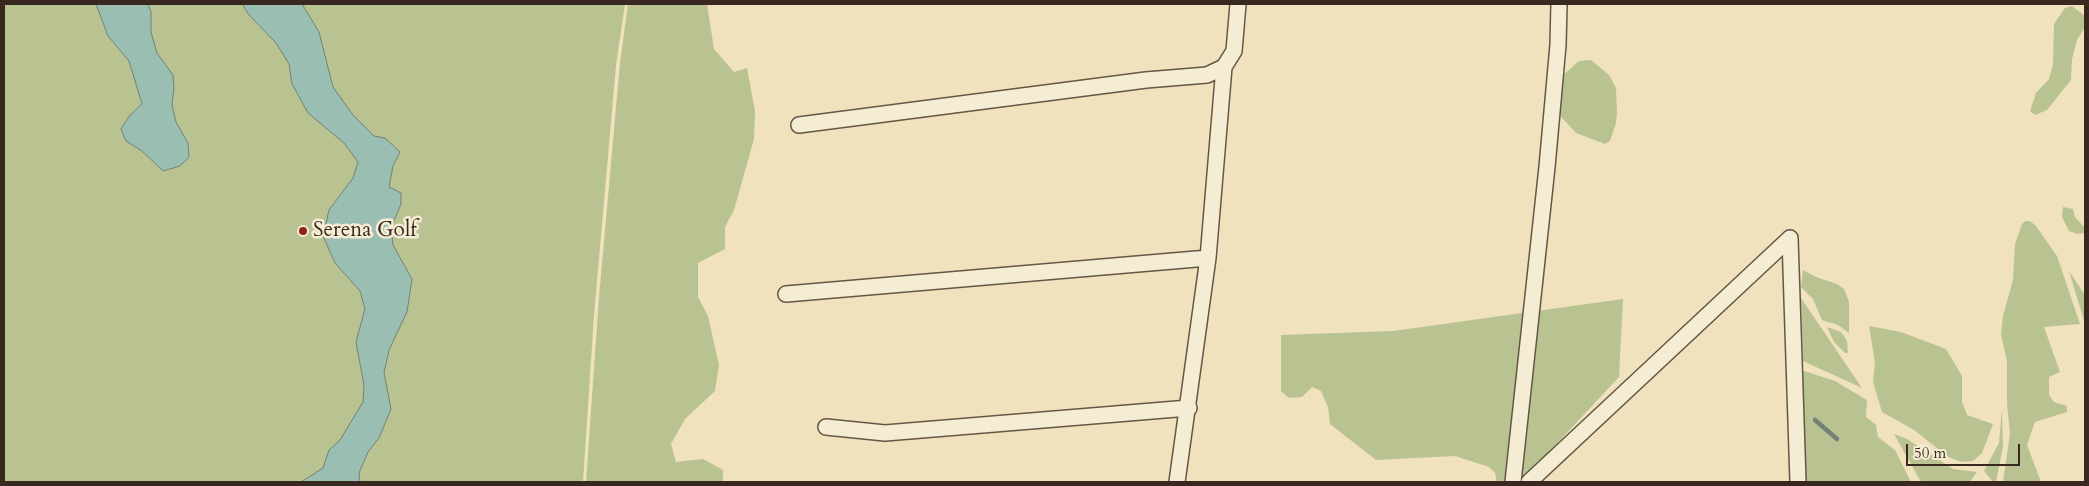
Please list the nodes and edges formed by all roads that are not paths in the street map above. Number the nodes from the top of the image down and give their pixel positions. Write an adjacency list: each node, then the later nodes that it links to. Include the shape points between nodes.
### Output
1 (1238, 4): 3 (street, via 1234,51)
2 (1559, 4): 10 (street, via 1558,45)
3 (1224, 67): 4 (street, via 1207,75); 5 (street)
4 (798, 125)
5 (1208, 258): 6 (street); 7 (street)
6 (786, 294)
7 (1189, 408): 8 (street, via 885,433); 9 (street)
8 (826, 427)
9 (1177, 482)
10 (1513, 482)
11 (1529, 482): 12 (street, via 1790,238)
12 (1798, 482)

